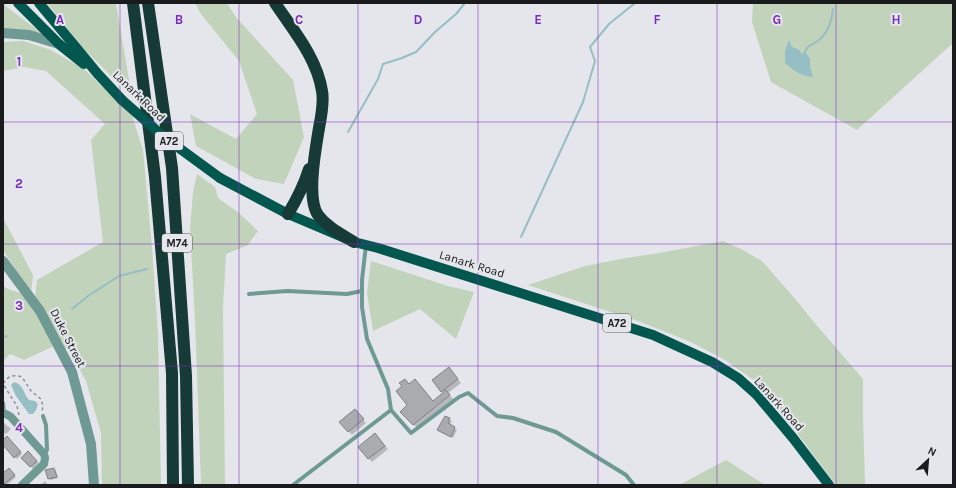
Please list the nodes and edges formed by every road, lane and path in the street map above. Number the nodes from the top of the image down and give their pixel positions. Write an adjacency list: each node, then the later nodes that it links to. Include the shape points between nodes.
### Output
1 (18, 3): 8 (main road, Lanark Road / A72)
2 (23, 3): 8 (main road, A72)
3 (39, 3): 10 (main road, Lanark Road / A72)
4 (133, 3): 26 (highway, M74, via 154,177 172,373)
5 (148, 3): 27 (highway, M74, via 172,168 186,376)
6 (274, 3): 11 (highway, via 304,46 318,75 322,93)
7 (3, 33): 9 (street, via 29,35)
8 (48, 33): 9 (main road, Lanark Road / A72)
9 (59, 44): 10 (main road, Lanark Road / A72)
10 (97, 73): 12 (main road, Lanark Road / A72, bridge, via 122,100 164,137 220,178)
11 (315, 152): 12 (highway, via 305,181); 13 (highway, via 312,203 316,213 334,230)
12 (288, 214): 13 (main road, Lanark Road / A72)
13 (354, 242): 14 (main road, Lanark Road / A72)
14 (366, 245): 16 (lane); 30 (main road, Lanark Road / A72, via 646,332 712,362 738,378 757,394)
15 (3, 261): 25 (street, Duke Street, via 40,311 72,372 91,444)
16 (362, 291): 17 (lane, via 346,294 287,291); 19 (lane, via 367,339 388,390)
17 (250, 294)
18 (3, 403): 20 (lane)
19 (391, 410): 28 (lane); 29 (lane, via 411,433 468,393 497,416 514,418 556,432 626,475)
20 (4, 414): 22 (street)
21 (43, 416): 22 (path, via 41,399 31,391 22,377 10,377 3,384 17,406 19,416); 23 (lane, via 47,450)
22 (14, 421): 23 (street)
23 (44, 454): 24 (street, via 44,464)
24 (22, 485)
25 (94, 485)
26 (173, 485)
27 (188, 485)
28 (293, 485)
29 (634, 485)
30 (829, 485)

